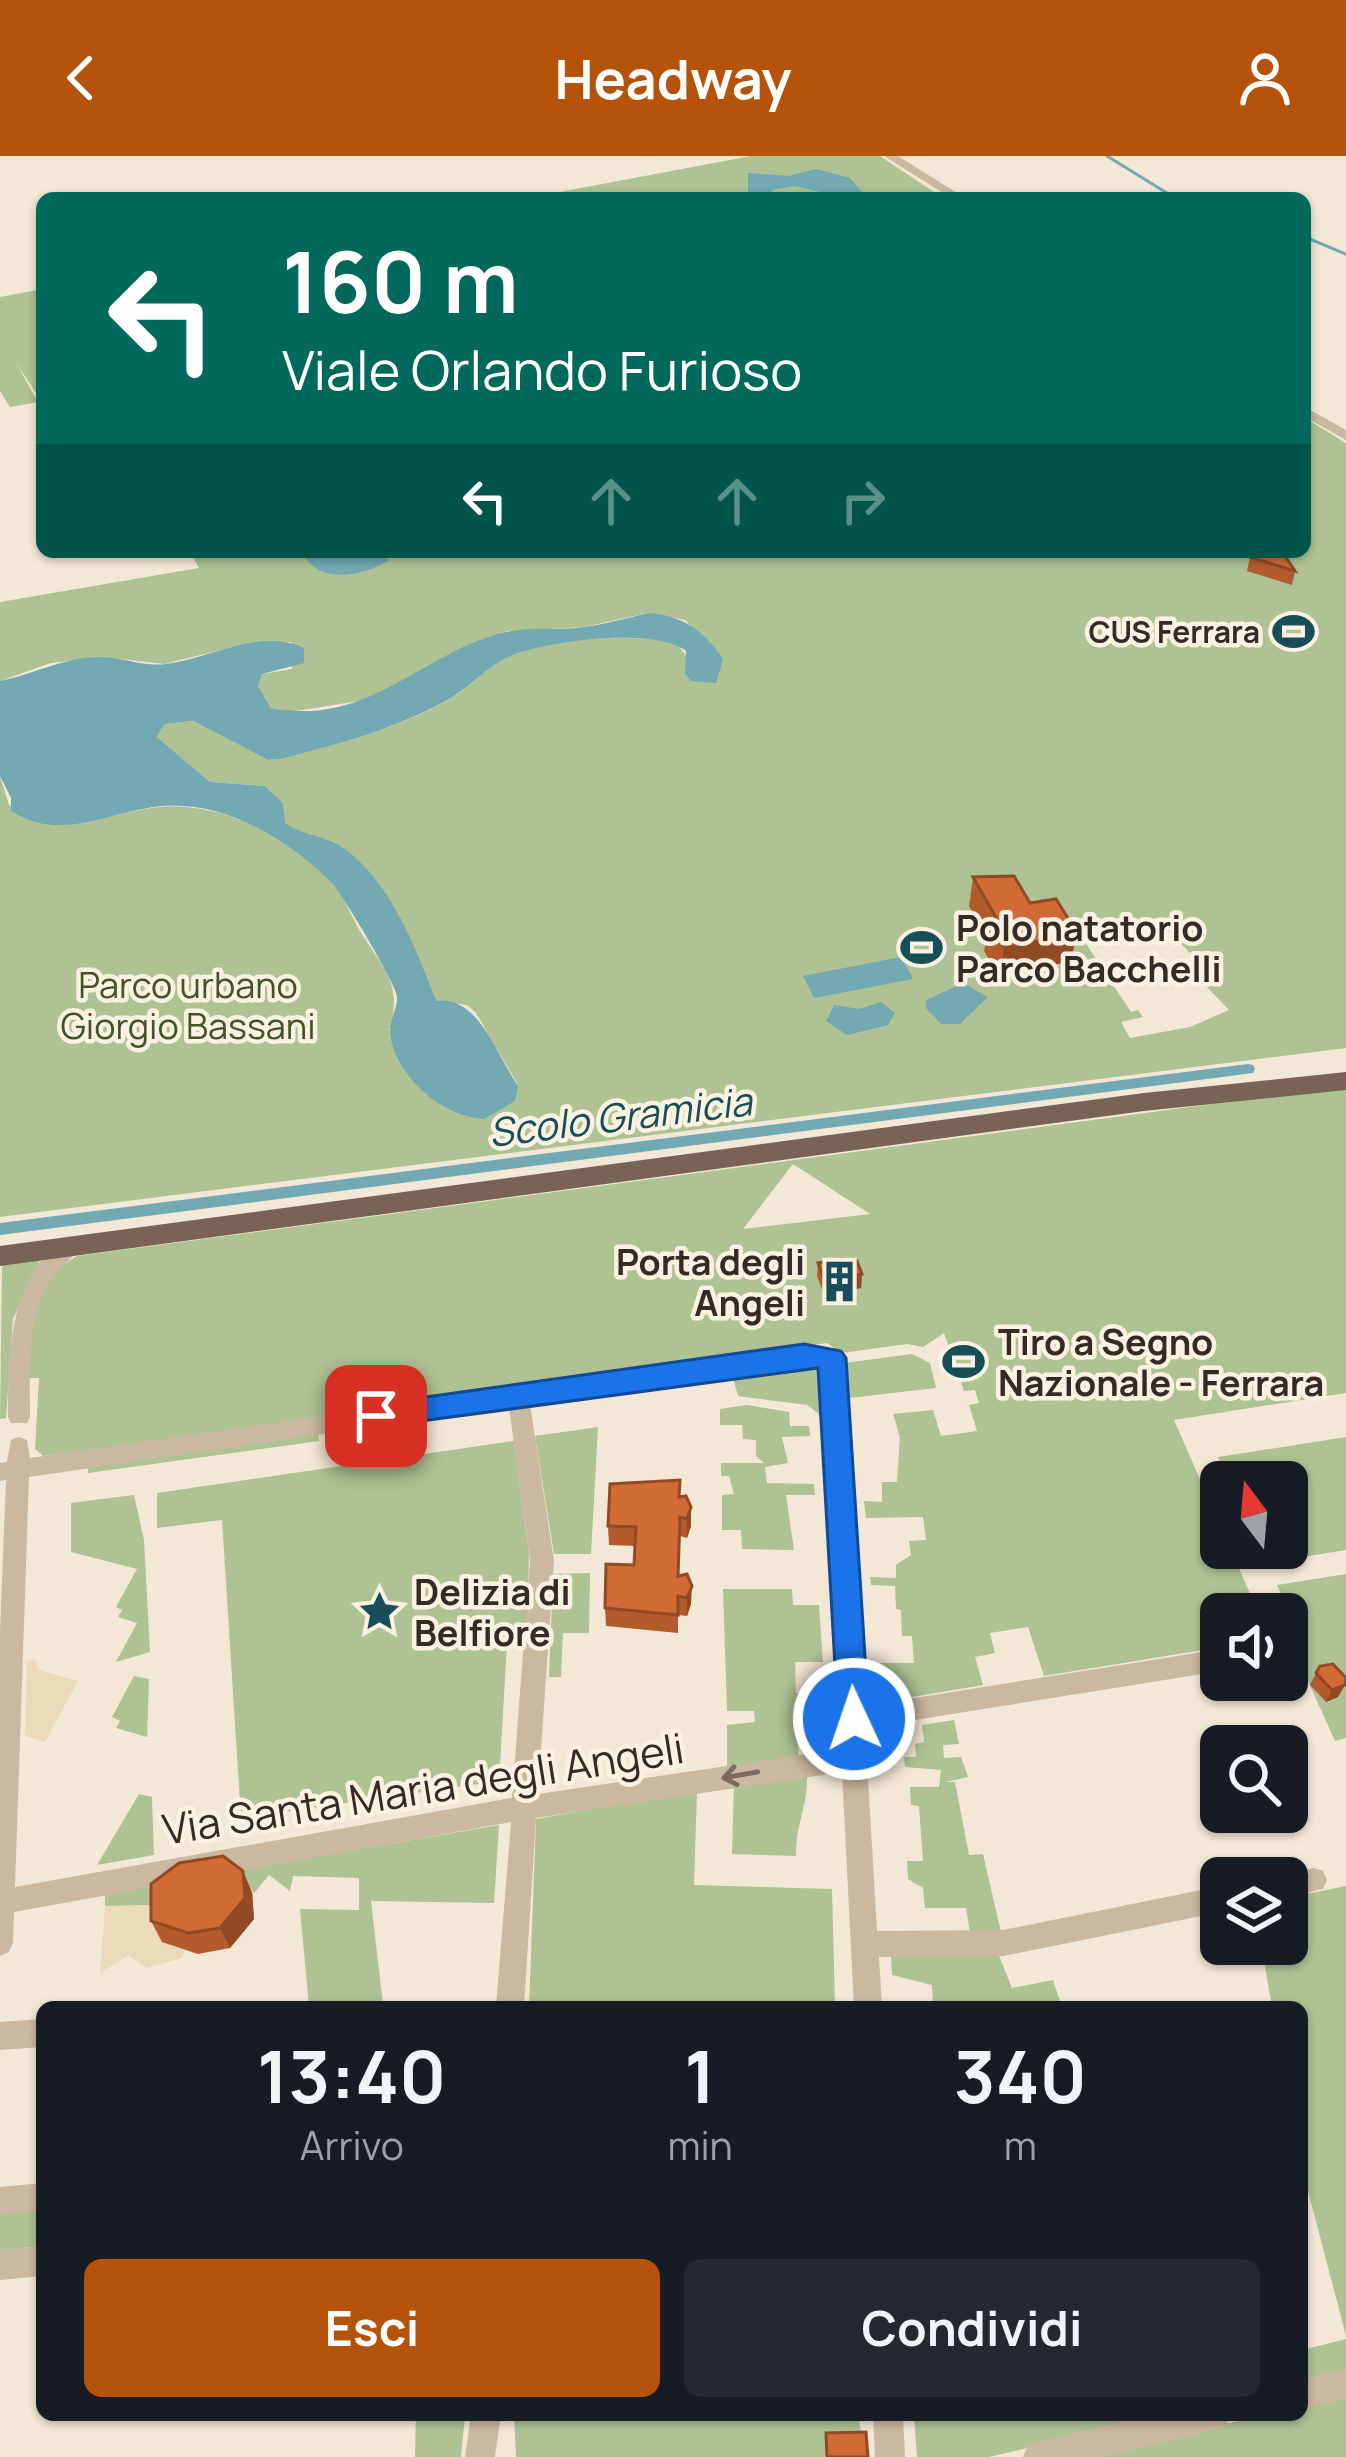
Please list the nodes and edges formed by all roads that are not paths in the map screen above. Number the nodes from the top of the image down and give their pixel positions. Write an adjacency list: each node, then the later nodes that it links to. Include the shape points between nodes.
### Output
1 (890, 156): 2 (street)
2 (949, 192)
3 (1311, 415): 4 (street)
4 (1346, 436)
5 (1335, 1077): 7 (main road)
6 (0, 1244): 7 (main road)
7 (53, 1253): 8 (main road); 10 (street, via 20,1332)
8 (0, 1256)
9 (518, 1395): 11 (street); 14 (street, via 804,1355 833,1370); 17 (street, via 542,1561 528,1797)
10 (19, 1417)
11 (13, 1463): 12 (street)
12 (7, 1609): 15 (street)
13 (1200, 1663): 14 (street)
14 (854, 1719): 16 (street)
15 (4, 1745): 18 (street)
16 (856, 1758): 17 (street, Via Santa Maria degli Angeli, one-way to 17); 21 (street)
17 (520, 1812): 18 (street, Via Santa Maria degli Angeli); 22 (street)
18 (2, 1902): 20 (street)
19 (1200, 1903): 21 (street, via 1003,1943)
20 (0, 1942)
21 (865, 1944): 23 (street)
22 (510, 2001)
23 (868, 2001)
24 (36, 2033): 25 (street)
25 (0, 2036)
26 (36, 2198): 27 (street)
27 (0, 2201)
28 (36, 2262): 29 (street)
29 (0, 2265)
30 (1346, 2384): 31 (street)
31 (1308, 2393)
32 (485, 2421): 35 (street)
33 (888, 2421): 36 (street)
34 (1190, 2421): 37 (street)
35 (480, 2457)
36 (890, 2457)
37 (1038, 2457)

